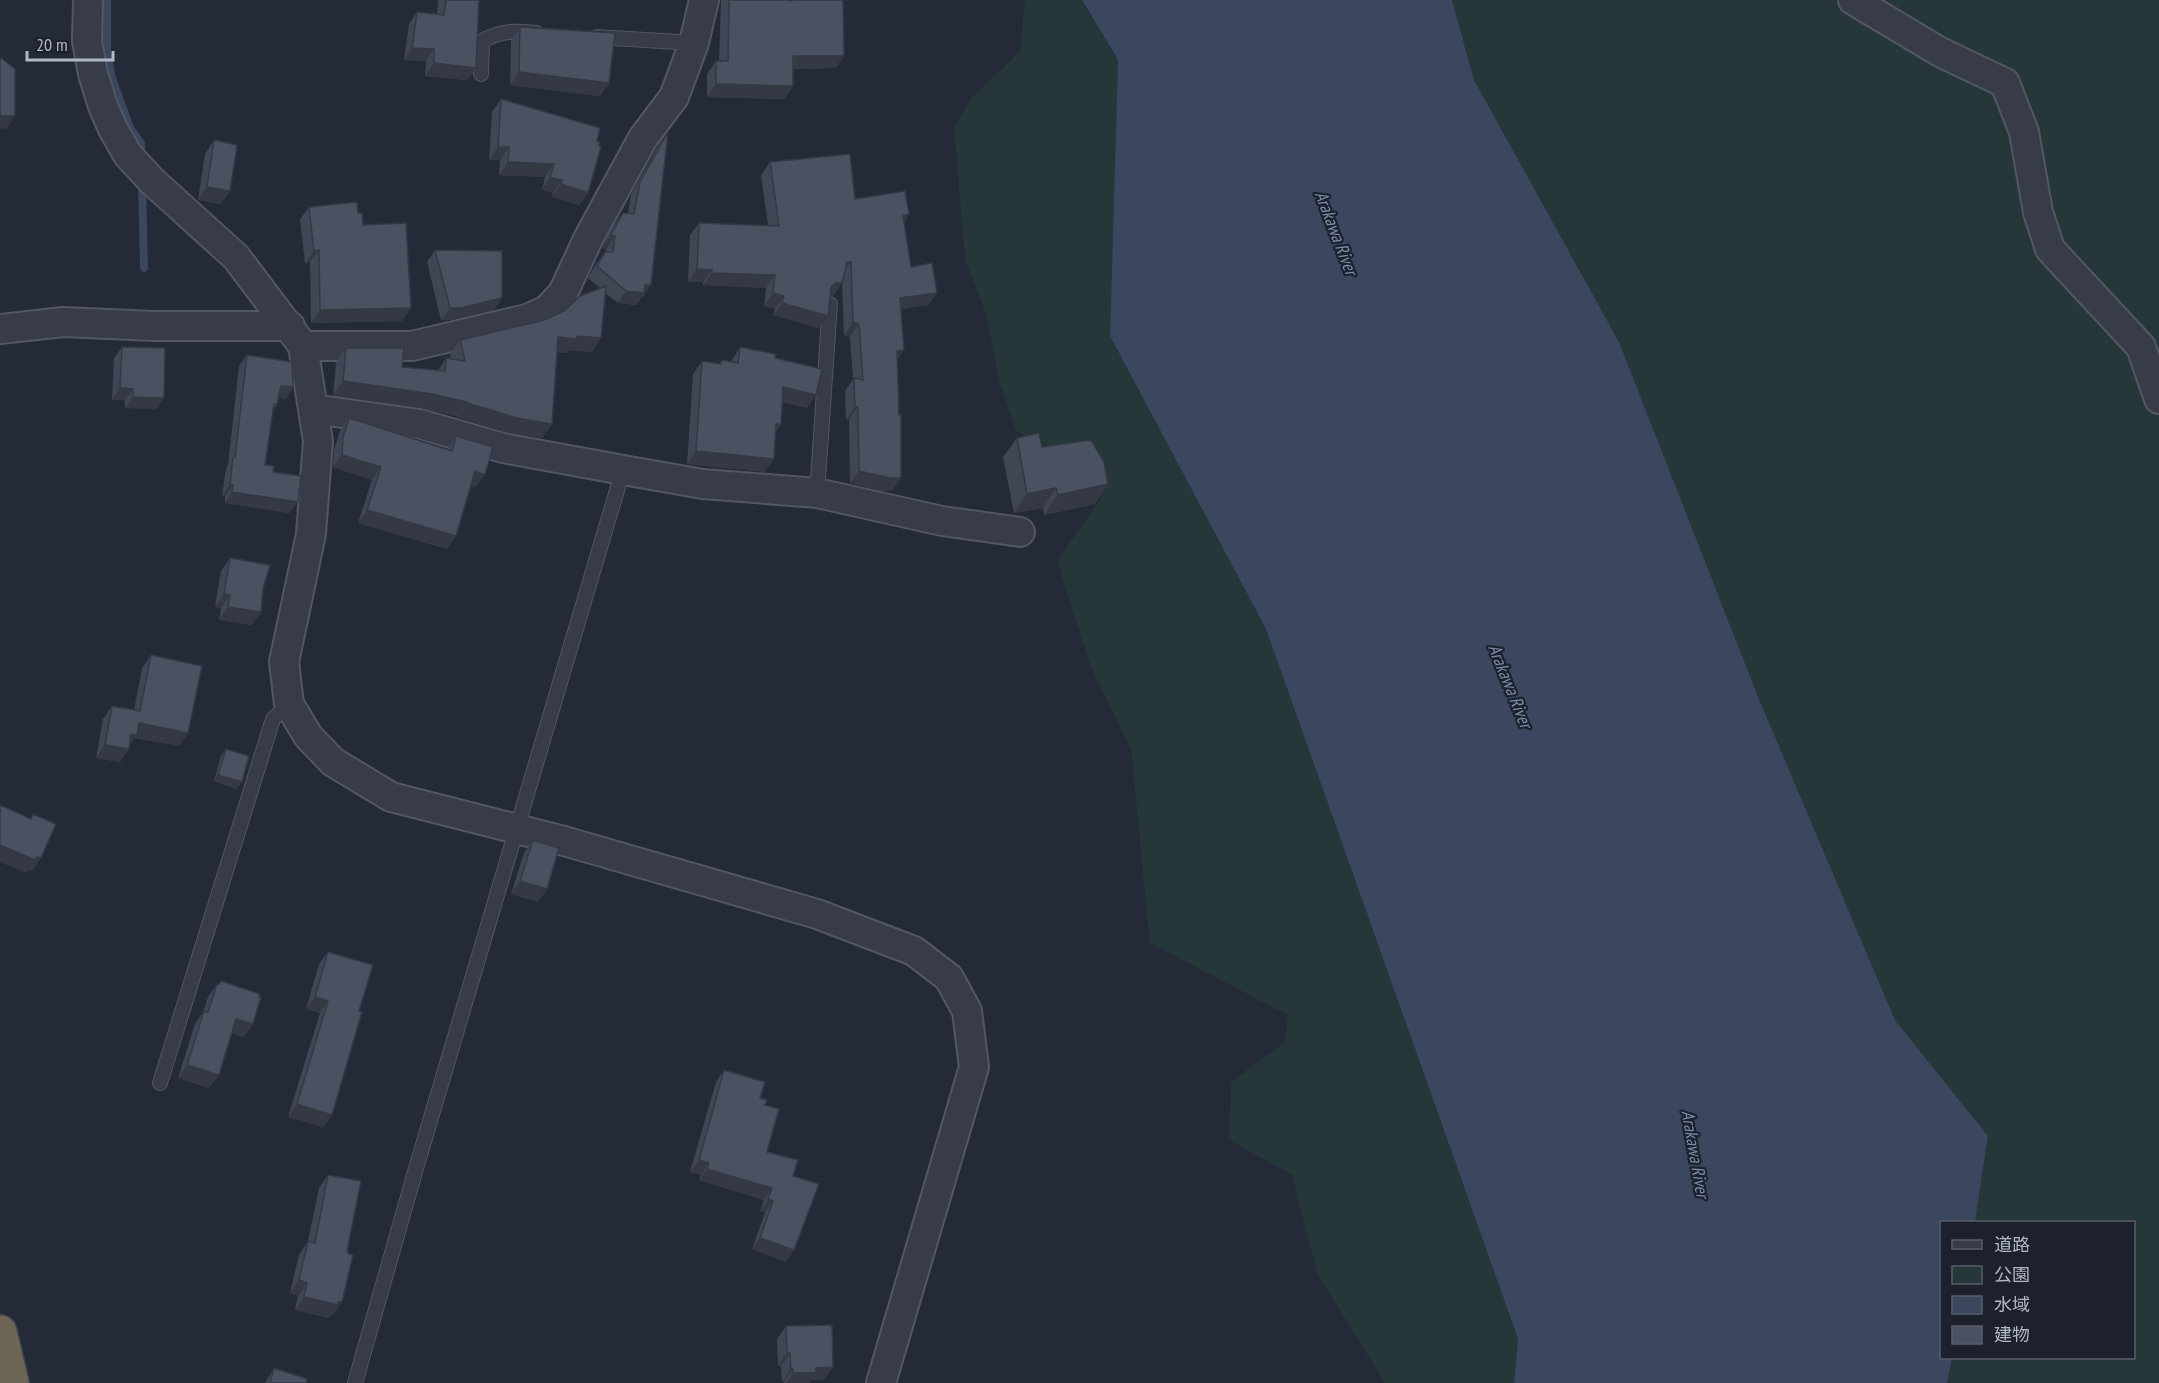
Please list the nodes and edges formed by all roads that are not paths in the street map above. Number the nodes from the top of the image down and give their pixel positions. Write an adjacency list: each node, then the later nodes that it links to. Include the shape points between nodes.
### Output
1 (88, 0): 10 (street, via 87,41 93,74 110,122 128,155 236,257)
2 (704, 0): 6 (street)
3 (1853, 0): 11 (street, via 1940,52 2005,83 2024,132 2038,212 2050,249 2141,347)
4 (547, 33): 7 (lane, via 512,31 496,33 482,41)
5 (583, 36): 6 (lane)
6 (694, 43): 10 (street, via 674,97 643,138 563,293 547,310 527,320 412,346)
7 (481, 74)
8 (830, 304): 14 (lane)
9 (0, 329): 10 (street, via 63,322)
10 (297, 336): 12 (street)
11 (2159, 399)
12 (313, 409): 13 (street, via 420,424 503,448); 16 (street, via 318,441 311,534 284,662)
13 (623, 470): 14 (street, via 703,484); 17 (lane)
14 (817, 493): 15 (street, via 942,521)
15 (1020, 532)
16 (289, 704): 17 (street, via 308,736 333,762 391,797); 18 (lane, via 273,719)
17 (516, 830): 21 (lane); 22 (street, via 817,914 914,951 949,978 967,1011 974,1067)
18 (160, 1083)
19 (0, 1332): 20 (highway)
20 (12, 1383)
21 (355, 1383)
22 (881, 1383)

